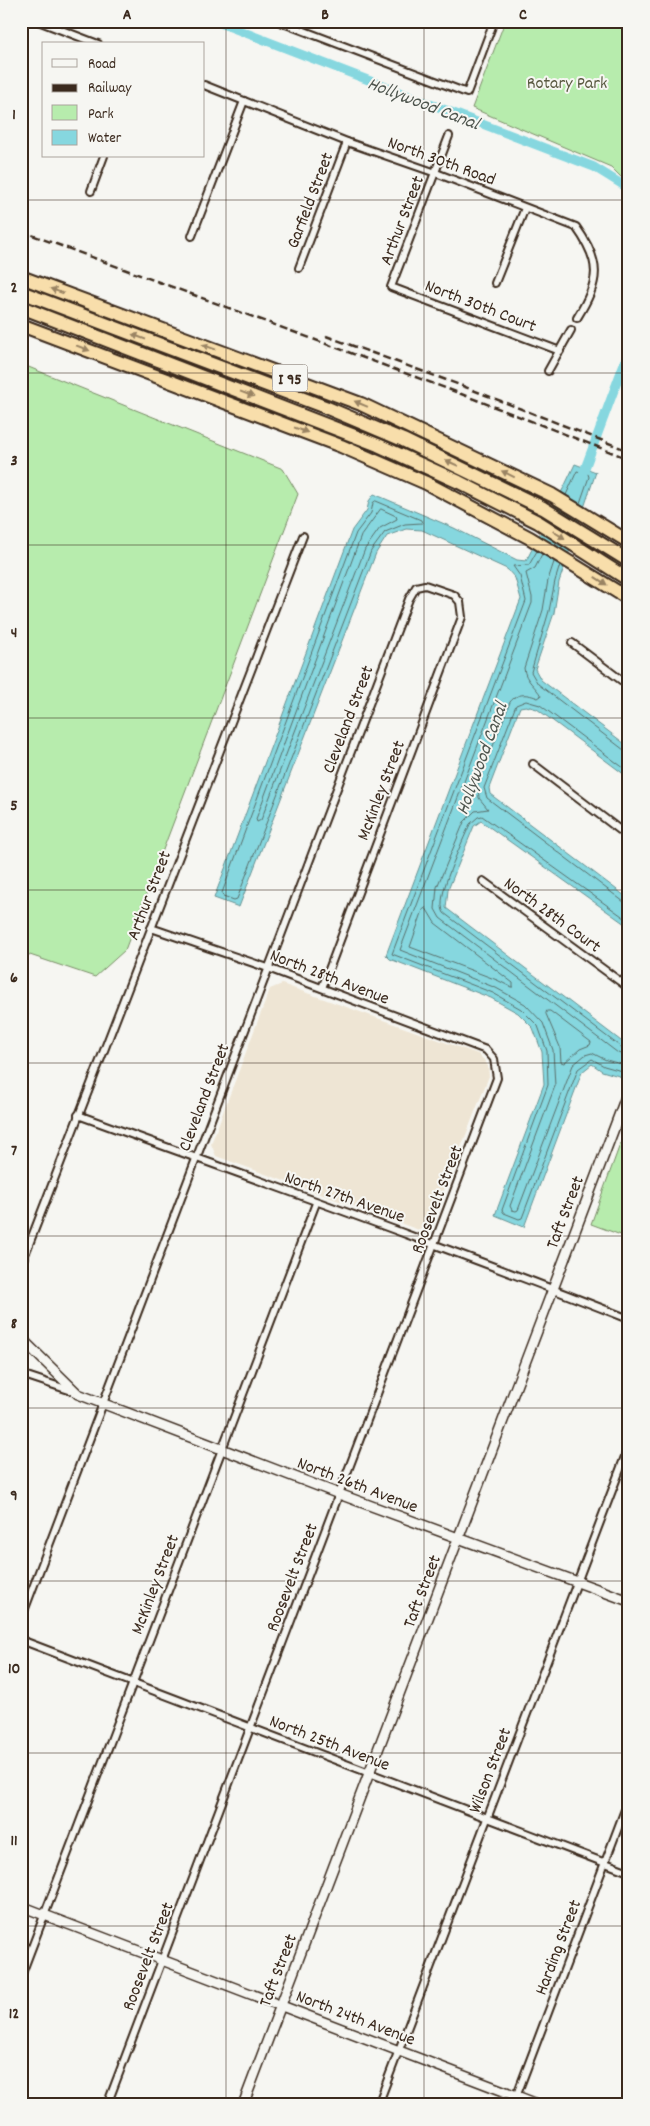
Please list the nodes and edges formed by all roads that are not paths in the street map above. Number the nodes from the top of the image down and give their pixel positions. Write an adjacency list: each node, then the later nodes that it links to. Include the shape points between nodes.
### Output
1 (38, 21): 4 (street)
2 (278, 21): 3 (street, via 467,93)
3 (494, 21)
4 (93, 42)
5 (205, 85): 6 (street, North 30th Road)
6 (244, 101): 8 (street, North 30th Road); 13 (street)
7 (449, 136): 10 (street, Arthur Street)
8 (347, 142): 10 (street, North 30th Road); 14 (street, Garfield Street)
9 (103, 158): 11 (street)
10 (436, 173): 12 (street, North 30th Road); 17 (street, Arthur Street)
11 (91, 191)
12 (525, 208): 16 (street); 20 (street, North 30th Road, via 576,228 589,246 596,267 589,298)
13 (192, 236)
14 (298, 268)
15 (21, 277): 26 (highway, I 95, one-way to 15, via 552,495 361,404)
16 (495, 283)
17 (391, 287): 23 (street, North 30th Court)
18 (21, 292): 27 (highway, one-way to 18, via 543,508 411,444 334,411)
19 (21, 307): 28 (highway, one-way to 28, via 378,445 538,522)
20 (578, 318)
21 (21, 325): 29 (highway, one-way to 29, via 342,446 426,483 530,538)
22 (571, 330): 23 (street)
23 (560, 351): 24 (street)
24 (548, 371)
25 (303, 536): 36 (street, Arthur Street)
26 (629, 542)
27 (629, 561)
28 (629, 580)
29 (629, 599)
30 (460, 602): 37 (street, Cleveland Street, via 454,595 425,585 416,587 409,599); 38 (street, McKinley Street, via 462,617)
31 (572, 643): 32 (street)
32 (629, 686)
33 (533, 764): 34 (street)
34 (629, 837)
35 (483, 881): 39 (street, North 28th Court)
36 (151, 928): 37 (street, North 28th Avenue); 42 (street, Arthur Street)
37 (268, 968): 38 (street, North 28th Avenue); 43 (street, Cleveland Street)
38 (322, 988): 40 (street, North 28th Avenue, via 486,1050)
39 (629, 988)
40 (494, 1059): 45 (street, Roosevelt Street, via 497,1078)
41 (629, 1089): 47 (street, Taft Street)
42 (78, 1115): 43 (street, North 27th Avenue); 46 (street, Arthur Street)
43 (196, 1158): 44 (street, North 27th Avenue); 52 (street, Cleveland Street)
44 (316, 1203): 45 (street, North 27th Avenue); 54 (street, McKinley Street)
45 (435, 1244): 47 (street, North 27th Avenue); 55 (street, Roosevelt Street)
46 (21, 1265)
47 (552, 1288): 48 (street, North 27th Avenue); 56 (street, Taft Street)
48 (629, 1319)
49 (21, 1338): 51 (street, North 26th Avenue)
50 (21, 1374): 51 (street, North 26th Avenue)
51 (78, 1394): 52 (street, North 26th Avenue)
52 (104, 1402): 54 (street, North 26th Avenue); 59 (street, Cleveland Street)
53 (629, 1446): 57 (street, Wilson Street)
54 (221, 1449): 55 (street, North 26th Avenue); 61 (street, McKinley Street)
55 (338, 1494): 56 (street, North 26th Avenue); 62 (street, Roosevelt Street)
56 (459, 1539): 57 (street, North 26th Avenue); 63 (street, Taft Street)
57 (578, 1581): 58 (street, North 26th Avenue); 65 (street, Wilson Street)
58 (629, 1601)
59 (21, 1619)
60 (21, 1640): 61 (street, North 25th Avenue)
61 (133, 1682): 62 (street, North 25th Avenue); 69 (street, McKinley Street)
62 (250, 1728): 63 (street, North 25th Avenue); 70 (street, Roosevelt Street)
63 (369, 1773): 65 (street, North 25th Avenue); 72 (street, Taft Street)
64 (629, 1799): 66 (street, Harding Street)
65 (487, 1818): 66 (street, North 25th Avenue); 73 (street, Wilson Street)
66 (604, 1862): 67 (street, North 25th Avenue); 74 (street, Harding Street)
67 (629, 1872)
68 (21, 1906): 69 (street, North 24th Avenue)
69 (45, 1915): 70 (street, North 24th Avenue); 71 (street, McKinley Street)
70 (161, 1960): 72 (street, North 24th Avenue); 75 (street, Roosevelt Street)
71 (21, 1976)
72 (280, 2006): 73 (street, North 24th Avenue); 76 (street, Taft Street)
73 (399, 2050): 74 (street, North 24th Avenue); 77 (street, Wilson Street)
74 (515, 2100): 78 (street, North 24th Avenue)
75 (106, 2105)
76 (243, 2105)
77 (378, 2105)
78 (540, 2105)

